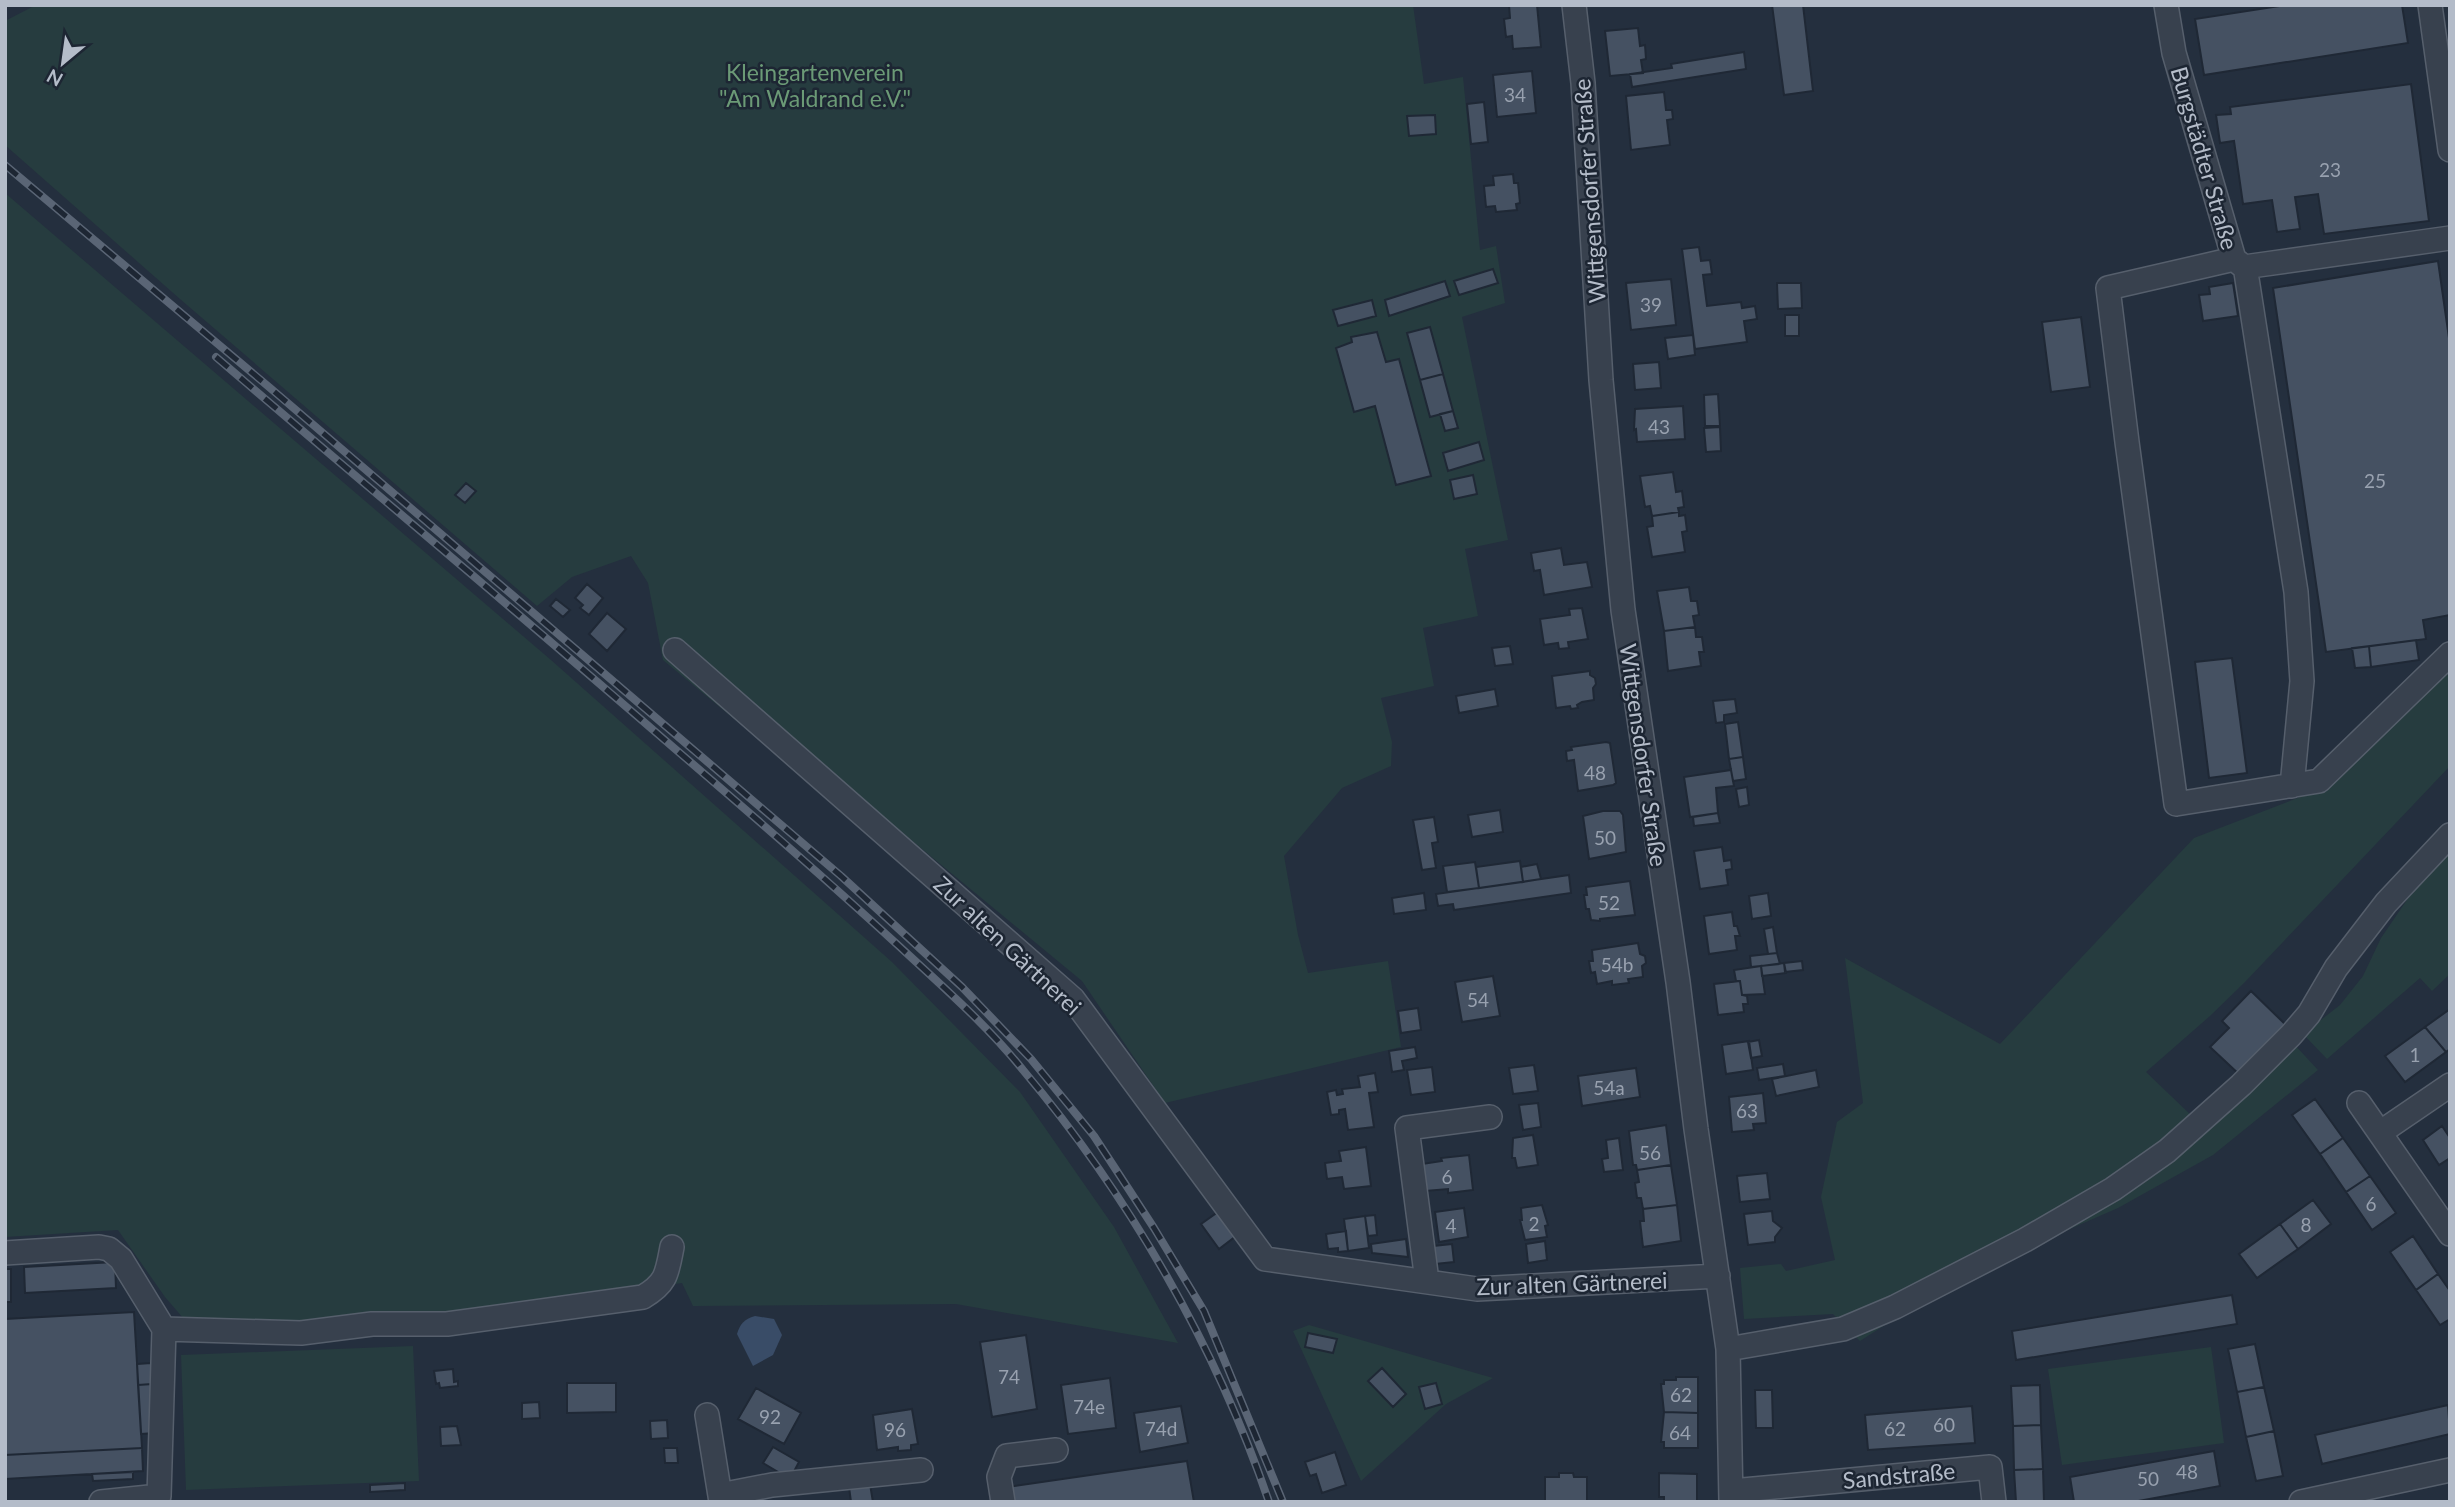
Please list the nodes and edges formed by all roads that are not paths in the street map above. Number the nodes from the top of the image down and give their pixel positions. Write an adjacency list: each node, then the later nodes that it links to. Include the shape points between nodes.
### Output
1 (1574, 5): 20 (street, Wittgensdorfer Straße, via 1623,610)
2 (2166, 5): 8 (street, Burgstädter Straße, via 2174,53)
3 (2430, 5): 4 (street)
4 (2444, 61): 5 (street)
5 (2448, 117): 6 (street)
6 (2450, 150)
7 (2450, 237): 8 (street, Burgstädter Straße)
8 (2239, 263): 11 (street, via 2296,592 2302,681); 11 (street, via 2108,288 2176,804)
9 (675, 650): 21 (street, Zur alten Gärtnerei, via 1073,999 1265,1259)
10 (2450, 654): 11 (street, via 2319,781)
11 (2292, 786)
12 (2450, 835): 23 (street, via 2386,903 2291,1035 2167,1151 2113,1189 2025,1240 1895,1307 1843,1329)
13 (2450, 1085): 16 (street)
14 (2360, 1103): 16 (street)
15 (1490, 1117): 21 (street, via 1407,1128)
16 (2381, 1132): 17 (street)
17 (2450, 1234)
18 (672, 1247): 22 (street, via 666,1278 643,1297 447,1324 372,1324 301,1333)
19 (5, 1253): 22 (street, via 109,1249 121,1259)
20 (1718, 1276): 21 (street, Zur alten Gärtnerei, via 1477,1289); 23 (street, Wittgensdorfer Straße)
21 (1427, 1281)
22 (164, 1329): 30 (street, via 159,1496)
23 (1728, 1349): 28 (street, Wittgensdorfer Straße)
24 (708, 1415): 29 (street)
25 (1056, 1450): 31 (street, via 1007,1457 999,1477)
26 (2450, 1469): 33 (street)
27 (920, 1470): 29 (street, via 772,1485)
28 (1732, 1496): 32 (street, Sandstraße, via 1990,1467)
29 (721, 1498)
30 (101, 1502)
31 (1003, 1502)
32 (1994, 1502)
33 (2301, 1502)

